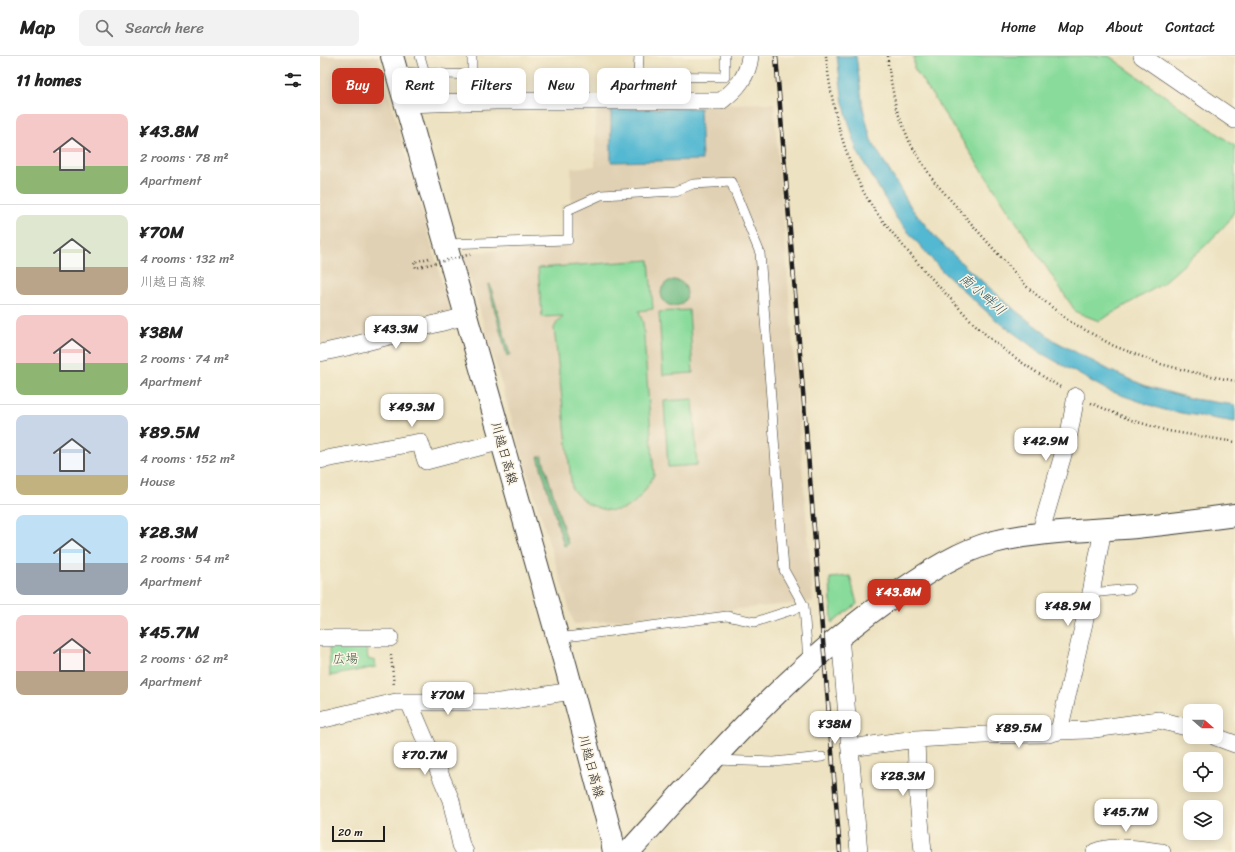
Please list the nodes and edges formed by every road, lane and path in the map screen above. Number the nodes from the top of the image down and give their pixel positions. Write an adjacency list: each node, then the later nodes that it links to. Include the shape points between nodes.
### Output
1 (420, 56): 11 (lane)
2 (472, 56): 12 (lane)
3 (639, 56): 4 (lane, via 638,76 725,77)
4 (725, 56)
5 (750, 56): 13 (street, via 746,75 721,101)
6 (826, 56): 21 (path, via 828,79 840,134 862,188 885,225 964,313 996,344)
7 (888, 56): 20 (path, via 896,108 910,143 933,180 1028,288 1069,321 1114,346 1161,364)
8 (1142, 56): 15 (street)
9 (394, 64): 10 (lane)
10 (408, 68)
11 (424, 68)
12 (472, 68)
13 (449, 103)
14 (405, 104): 16 (main road, 川越日高線)
15 (1235, 120)
16 (441, 250): 17 (path, bridge, via 414,262 416,268); 18 (main road, 川越日高線); 30 (lane, via 568,240 568,210 601,195 676,191 693,184 730,182 760,253 784,570)
17 (472, 254)
18 (466, 316): 19 (street); 22 (main road, 川越日高線)
19 (320, 353)
20 (1235, 381)
21 (1076, 396): 23 (path, via 1131,420 1168,430); 27 (street, via 1069,434)
22 (502, 442): 24 (street, via 426,460 420,442); 34 (main road, 川越日高線)
23 (1235, 442)
24 (320, 460)
25 (1235, 515): 26 (main road, via 1151,526)
26 (1103, 529): 27 (main road); 29 (street)
27 (1040, 534): 31 (main road, via 976,548 940,564)
28 (1130, 588): 29 (lane)
29 (1091, 592): 40 (street)
30 (804, 606): 34 (lane, via 755,622 727,616); 35 (lane)
31 (840, 636): 35 (main road); 44 (street)
32 (320, 638): 33 (street)
33 (390, 638): 37 (path)
34 (558, 638): 36 (main road, 川越日高線)
35 (808, 664): 46 (main road, via 764,704)
36 (572, 691): 37 (street, via 500,702); 48 (main road, 川越日高線)
37 (402, 702): 38 (street); 47 (street, via 451,800 461,845)
38 (320, 720)
39 (1183, 726): 40 (street, via 1159,720 1087,730)
40 (1059, 731): 41 (street, via 1048,734)
41 (916, 740): 44 (street); 51 (street)
42 (1223, 740): 43 (street)
43 (1235, 744)
44 (850, 748): 50 (street)
45 (822, 757): 46 (lane, via 774,762)
46 (711, 760): 49 (main road)
47 (465, 852)
48 (614, 852)
49 (630, 852)
50 (859, 852)
51 (923, 852)
52 (1095, 852): 53 (street, via 1123,848)
53 (1162, 852)

